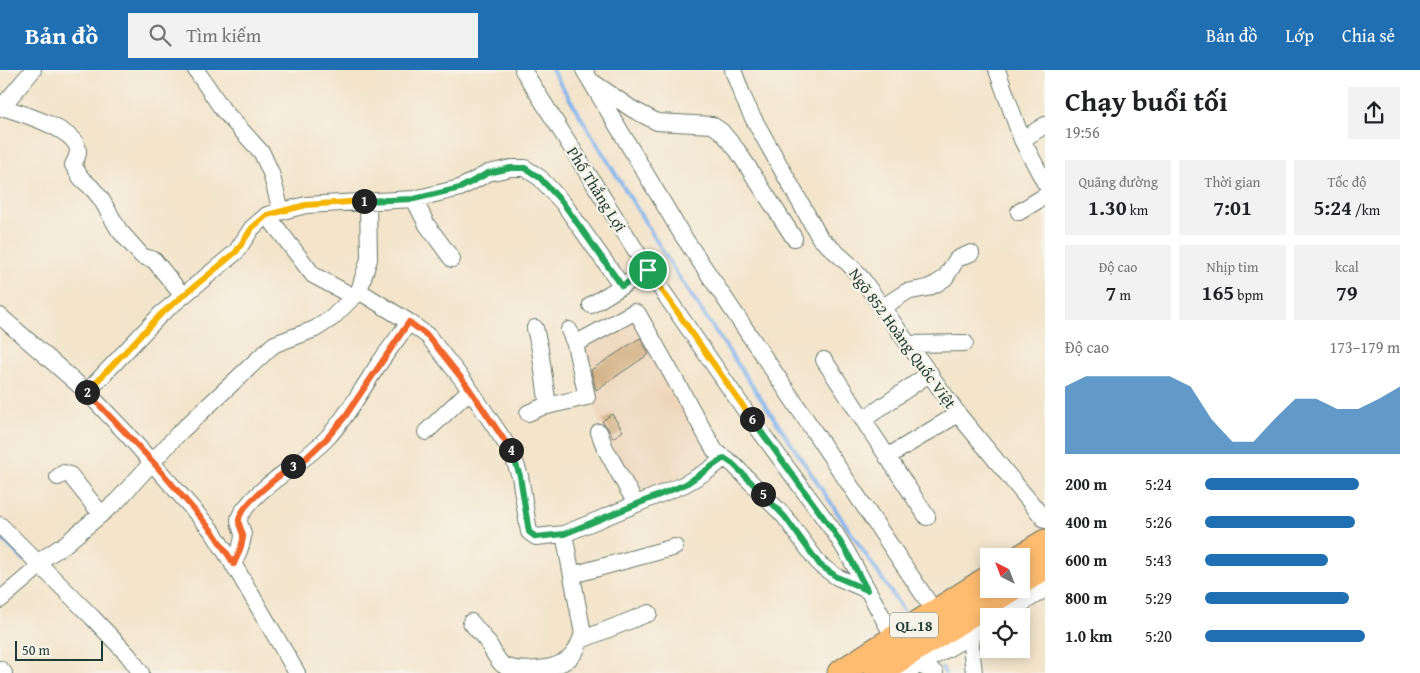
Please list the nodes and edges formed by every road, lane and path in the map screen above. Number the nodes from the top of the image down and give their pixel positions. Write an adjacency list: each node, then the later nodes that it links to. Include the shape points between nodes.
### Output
1 (33, 70): 7 (street)
2 (196, 70): 15 (street, via 223,110 262,153 271,173)
3 (523, 70): 19 (street, Phố Thắng Lợi)
4 (733, 70): 24 (street, Ngõ 852 Hoàng Quốc Việt, via 752,116 817,234 849,264)
5 (997, 70): 9 (street)
6 (587, 75): 16 (street, via 632,109 657,122 712,125 721,130); 65 (street, via 681,233)
7 (1, 108): 22 (street, via 31,116 71,138 77,145 74,165 81,178 101,199 119,230 142,256 154,260)
8 (1045, 125): 9 (street)
9 (1022, 140): 10 (street)
10 (1045, 183)
11 (1045, 196): 14 (street)
12 (414, 199): 13 (street); 18 (street); 20 (street, via 460,188 488,173 525,168 540,178 563,203)
13 (368, 201): 15 (street, via 306,205); 21 (street, via 369,259)
14 (1018, 212)
15 (274, 213): 21 (street, via 313,275); 22 (street, via 252,228 236,252)
16 (794, 238)
17 (971, 253): 24 (street, via 957,259 945,278 936,284 906,292)
18 (452, 259)
19 (648, 270): 20 (street); 60 (street, Phố Thắng Lợi, via 834,532)
20 (622, 286): 23 (street)
21 (357, 294): 26 (street); 42 (street, via 315,329 271,347 178,434)
22 (183, 296): 33 (street, via 161,314)
23 (591, 305)
24 (882, 308): 29 (street, Ngõ 852 Hoàng Quốc Việt)
25 (0, 316): 33 (street)
26 (409, 322): 32 (street, via 428,336); 53 (street, via 327,438 306,458 270,483 241,514 238,521 243,535)
27 (535, 328): 34 (street)
28 (965, 343): 29 (street)
29 (908, 344): 31 (street, Ngõ 852 Hoàng Quốc Việt)
30 (824, 360): 37 (street)
31 (930, 374): 36 (street, Ngõ 852 Hoàng Quốc Việt); 37 (street)
32 (470, 390): 38 (street); 49 (street, via 511,450 520,476 529,532 536,537)
33 (87, 392): 42 (street)
34 (548, 406): 35 (street); 41 (street, via 587,396 572,337 634,312 716,451)
35 (528, 412)
36 (958, 414): 40 (street); 47 (street, Ngõ 852 Hoàng Quốc Việt)
37 (863, 420): 40 (street)
38 (426, 432)
39 (599, 432): 44 (street)
40 (887, 457): 46 (street)
41 (724, 458): 44 (street, via 686,484); 60 (street, via 785,517 820,565 837,577)
42 (153, 462): 45 (street); 53 (street, via 213,532)
43 (58, 477): 45 (street, via 64,473 70,475)
44 (636, 504): 49 (street)
45 (101, 514): 54 (street)
46 (926, 517)
47 (1045, 520)
48 (0, 525): 54 (street)
49 (564, 534): 56 (street)
50 (1045, 542): 52 (highway)
51 (675, 547): 56 (street)
52 (1030, 551)
53 (234, 564): 75 (street)
54 (37, 567): 62 (street); 74 (street, via 116,642)
55 (1045, 567): 57 (highway)
56 (572, 575): 69 (street, via 583,634)
57 (1030, 576)
58 (980, 584): 65 (highway, QL.18)
59 (1045, 589): 63 (street)
60 (867, 590): 70 (street, Phố Thắng Lợi)
61 (1001, 598): 68 (highway, QL.18)
62 (0, 600)
63 (1015, 608)
64 (649, 612): 69 (street)
65 (935, 612): 70 (highway, QL.18)
66 (470, 622): 72 (street, via 501,664)
67 (980, 625): 68 (street)
68 (968, 627): 70 (highway, QL.18); 79 (street)
69 (581, 640): 72 (street, via 566,661 550,667)
70 (906, 658): 76 (highway, QL.18); 77 (highway, QL.18); 78 (street)
71 (0, 668): 73 (street)
72 (519, 671)
73 (4, 673)
74 (141, 673)
75 (297, 673)
76 (840, 673)
77 (877, 673)
78 (935, 673)
79 (974, 673)

